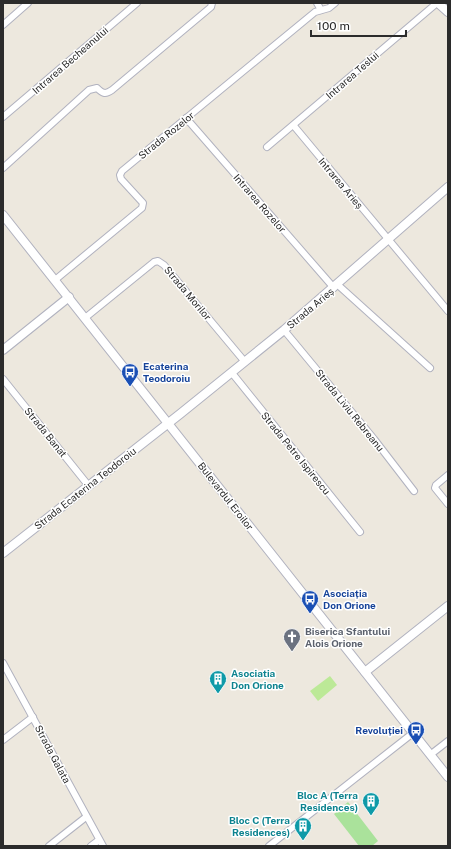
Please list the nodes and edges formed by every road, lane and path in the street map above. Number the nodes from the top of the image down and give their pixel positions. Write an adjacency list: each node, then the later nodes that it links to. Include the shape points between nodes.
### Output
1 (28, 3): 9 (street)
2 (137, 3): 10 (street, Intrarea Becheanului)
3 (212, 3): 14 (street, via 211,7 108,93 97,88 89,90)
4 (317, 3): 7 (street)
5 (335, 3): 7 (street, Strada Rozelor)
6 (437, 3): 8 (street); 12 (street, Intrarea Teslui)
7 (321, 10): 11 (street, Strada Rozelor, via 315,12)
8 (448, 12)
9 (3, 25)
10 (3, 117)
11 (186, 118): 18 (street, Strada Rozelor, via 120,175 143,203 142,208); 19 (street, Intrarea Rozelor)
12 (294, 126): 13 (street, Intrarea Teslui); 17 (street, Intrarea Arieș)
13 (267, 147)
14 (3, 168)
15 (446, 192): 17 (street, Strada Arieș)
16 (3, 214): 18 (street, Bulevardul Eroilor)
17 (390, 239): 19 (street, Strada Arieș); 21 (street, Intrarea Arieș)
18 (55, 280): 20 (street, Bulevardul Eroilor)
19 (336, 286): 23 (street, Strada Arieș); 26 (street, Intrarea Rozelor)
20 (69, 298): 22 (street, Bulevardul Eroilor); 24 (street)
21 (448, 311)
22 (85, 318): 25 (street, Strada Morilor, via 158,261); 29 (street, Bulevardul Eroilor)
23 (284, 330): 25 (street, Strada Arieș); 32 (street, Strada Liviu Rebreanu, via 374,438)
24 (3, 350)
25 (245, 362): 27 (street, Strada Arieș)
26 (430, 368)
27 (232, 373): 29 (street, Strada Arieș); 34 (street, Strada Petre Ispirescu)
28 (3, 379): 31 (street, Strada Banat)
29 (168, 423): 31 (street, Strada Ecaterina Teodoroiu); 38 (street, Bulevardul Eroilor)
30 (448, 474): 33 (street, via 435,488)
31 (88, 485): 35 (street, Strada Ecaterina Teodoroiu)
32 (414, 491)
33 (448, 504)
34 (360, 532)
35 (5, 548)
36 (448, 606): 38 (street)
37 (3, 663): 39 (street, Strada Galata)
38 (365, 672): 40 (street, Bulevardul Eroilor)
39 (33, 717): 41 (street); 45 (street, Strada Galata)
40 (413, 733): 43 (street, Bulevardul Eroilor); 50 (street)
41 (3, 740)
42 (448, 741): 43 (street)
43 (430, 755): 44 (street, Bulevardul Eroilor)
44 (448, 777)
45 (86, 817): 46 (street, Strada Galata); 47 (street)
46 (99, 840): 48 (street); 49 (street, Strada Galata)
47 (49, 846)
48 (92, 846)
49 (103, 846)
50 (268, 846)

